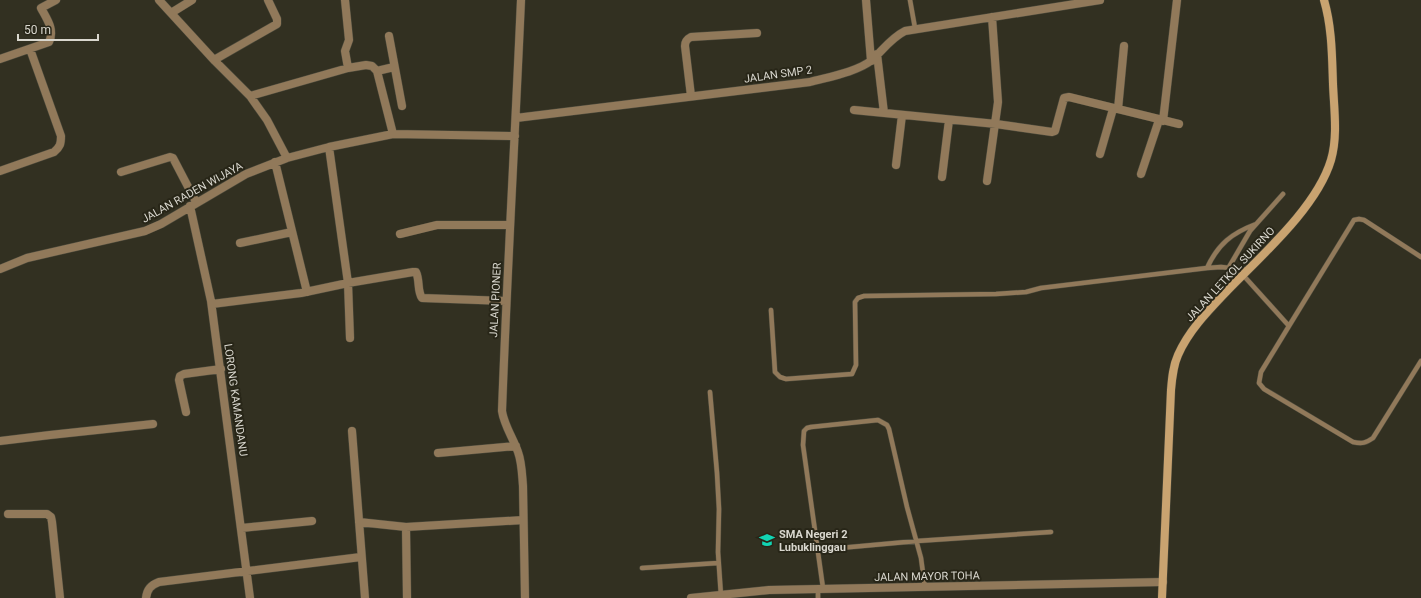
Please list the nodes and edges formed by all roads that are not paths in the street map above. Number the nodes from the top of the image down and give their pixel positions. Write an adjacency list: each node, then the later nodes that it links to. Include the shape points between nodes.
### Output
1 (56, 0): 12 (street)
2 (159, 0): 13 (street)
3 (192, 0): 13 (street)
4 (268, 0): 22 (street, via 277,24)
5 (345, 0): 24 (street, via 348,40 345,51)
6 (520, 0): 33 (street, JALAN PIONER)
7 (866, 0): 20 (street)
8 (910, 0): 15 (lane)
9 (1100, 0): 14 (street, JALAN SMP 2)
10 (1177, 0): 35 (street)
11 (1324, 0): 61 (main road, JALAN LETKOL SUKIRNO, via 1332,47 1334,144 1331,159 1317,190 1301,212)
12 (40, 4): 19 (street, via 52,31 51,37 49,42)
13 (171, 13): 22 (street)
14 (992, 17): 15 (street, JALAN SMP 2); 36 (street, via 998,102)
15 (915, 28): 20 (street, JALAN SMP 2, via 898,34)
16 (757, 33): 27 (street, via 691,36 685,42)
17 (389, 36): 23 (street)
18 (1124, 46): 29 (street)
19 (30, 49): 21 (street); 45 (street, via 61,136 61,143 54,152)
20 (874, 58): 27 (street, JALAN SMP 2, via 854,69 810,82); 31 (street)
21 (0, 59)
22 (214, 60): 26 (street)
23 (394, 67): 25 (street); 28 (street)
24 (348, 68): 25 (street, via 366,65 372,66); 26 (street)
25 (377, 72): 38 (street)
26 (250, 96): 42 (street, via 267,120)
27 (691, 96): 33 (street, JALAN SMP 2)
28 (402, 106)
29 (1115, 109): 35 (street); 36 (street, via 1069,97 1064,98 1055,131); 41 (street)
30 (854, 110): 31 (street)
31 (884, 113): 32 (street)
32 (902, 115): 34 (street); 44 (street)
33 (516, 118): 39 (street, JALAN PIONER)
34 (949, 120): 36 (street); 48 (street)
35 (1161, 120): 37 (street); 47 (street)
36 (996, 124): 49 (street)
37 (1179, 124)
38 (393, 134): 39 (street, JALAN RADEN WIJAYA); 40 (street, JALAN RADEN WIJAYA)
39 (515, 136): 53 (street, JALAN PIONER)
40 (329, 147): 42 (street, JALAN RADEN WIJAYA); 62 (street)
41 (1100, 154)
42 (287, 158): 43 (street, JALAN RADEN WIJAYA)
43 (275, 162): 51 (street, JALAN RADEN WIJAYA, via 246,174); 54 (street)
44 (896, 165)
45 (0, 171)
46 (121, 172): 51 (street, LORONG KAMANDANU, via 173,158)
47 (1141, 174)
48 (942, 177)
49 (987, 182)
50 (1283, 194): 52 (lane)
51 (193, 204): 60 (street, JALAN RADEN WIJAYA, via 162,224 145,231 27,258); 65 (street, LORONG KAMANDANU)
52 (1257, 223): 58 (lane); 59 (lane, via 1246,227 1218,248)
53 (510, 226): 55 (street, via 437,226); 64 (street, JALAN PIONER)
54 (292, 232): 56 (street); 63 (street)
55 (400, 234)
56 (240, 243)
57 (1421, 257): 67 (lane, via 1364,220 1354,220)
58 (1229, 267): 59 (lane); 61 (lane)
59 (1208, 268): 66 (lane, via 1041,288 1026,292 864,296 855,302 856,365 852,374 786,380 780,377 775,372)
60 (0, 269)
61 (1246, 272): 67 (lane); 91 (main road, JALAN LETKOL SUKIRNO, via 1196,326 1174,366)
62 (348, 283): 63 (street); 64 (street, via 416,272 422,298); 68 (street)
63 (307, 292): 65 (street)
64 (506, 301): 76 (street, JALAN PIONER, via 502,411)
65 (212, 304): 70 (street, LORONG KAMANDANU)
66 (771, 310)
67 (1289, 326): 69 (lane, via 1261,372 1259,383 1264,389 1360,444 1367,443 1373,438)
68 (350, 338)
69 (1421, 361)
70 (221, 369): 72 (street, via 180,376); 83 (street, LORONG KAMANDANU)
71 (710, 392): 88 (lane, via 718,487)
72 (186, 412)
73 (153, 424): 75 (street)
74 (352, 431): 81 (street)
75 (0, 441)
76 (516, 446): 77 (street); 80 (street, JALAN PIONER, via 522,469)
77 (438, 453)
78 (8, 514): 95 (street, via 47,514 51,517)
79 (312, 520): 83 (street)
80 (523, 520): 82 (street); 100 (street, JALAN PIONER)
81 (359, 522): 82 (street); 87 (street)
82 (406, 526): 99 (street)
83 (242, 528): 90 (street, LORONG KAMANDANU)
84 (1051, 532): 85 (lane)
85 (917, 541): 86 (lane); 86 (lane, via 889,429 878,420 811,427 802,435); 93 (lane, via 922,558)
86 (818, 550): 92 (lane)
87 (361, 557): 90 (street); 98 (street)
88 (718, 563): 89 (lane); 94 (lane)
89 (642, 568)
90 (247, 570): 96 (street, via 159,582 149,588); 97 (street, LORONG KAMANDANU)
91 (1163, 582): 93 (street, JALAN MAYOR TOHA); 103 (main road, JALAN LETKOL SUKIRNO)
92 (820, 588): 93 (street, JALAN MAYOR TOHA); 94 (street, JALAN MAYOR TOHA, via 769,590); 102 (lane)
93 (925, 588)
94 (721, 596): 101 (street, JALAN MAYOR TOHA)
95 (60, 598)
96 (146, 598)
97 (250, 598)
98 (364, 598)
99 (407, 598)
100 (525, 598)
101 (691, 598)
102 (818, 598)
103 (1162, 598)

